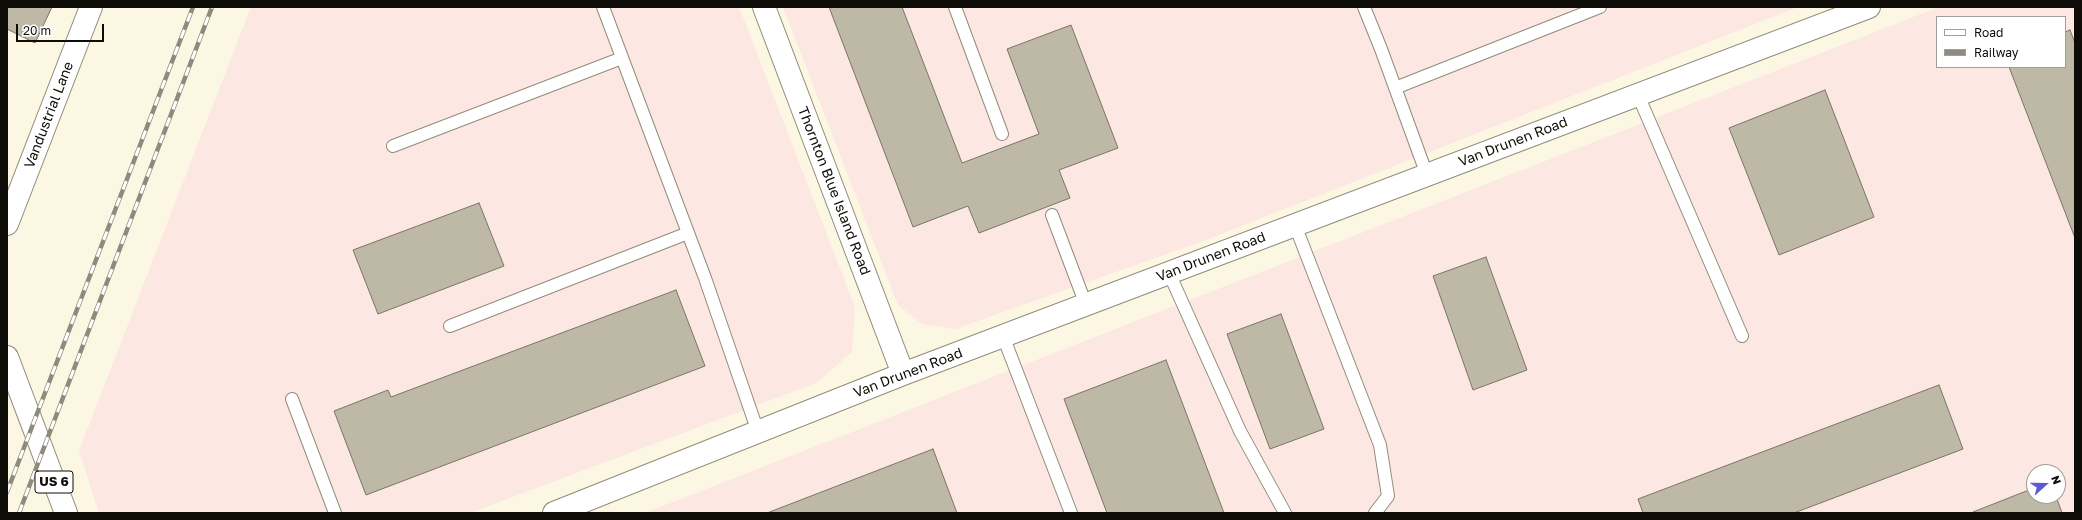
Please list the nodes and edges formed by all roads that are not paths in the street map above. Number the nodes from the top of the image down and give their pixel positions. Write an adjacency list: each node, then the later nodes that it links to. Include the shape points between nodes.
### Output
1 (91, 7): 16 (street, Vandustrial Lane)
2 (603, 7): 9 (lane)
3 (764, 7): 25 (street, Thornton Blue Island Road)
4 (955, 7): 12 (lane)
5 (1364, 7): 10 (lane)
6 (1600, 7): 10 (lane)
7 (1869, 7): 8 (street, Van Drunen Road)
8 (1836, 13): 11 (street, Van Drunen Road)
9 (622, 58): 13 (lane); 18 (lane)
10 (1395, 88): 14 (lane)
11 (1638, 95): 14 (street, Van Drunen Road); 23 (lane)
12 (1002, 134)
13 (393, 146)
14 (1427, 175): 17 (street, Van Drunen Road)
15 (1052, 215): 20 (lane)
16 (7, 224)
17 (1295, 225): 19 (street, Van Drunen Road); 33 (lane, via 1380,445 1388,496)
18 (688, 233): 21 (lane); 27 (lane)
19 (1169, 273): 20 (street, Van Drunen Road); 32 (lane, via 1240,431)
20 (1086, 305): 22 (street, Van Drunen Road)
21 (450, 326)
22 (1003, 336): 25 (street, Van Drunen Road); 31 (lane)
23 (1742, 336)
24 (7, 357): 28 (street, US 6)
25 (903, 374): 27 (street, Van Drunen Road)
26 (292, 398): 29 (lane)
27 (758, 432): 30 (street, Van Drunen Road)
28 (66, 513)
29 (335, 513)
30 (554, 513)
31 (1071, 513)
32 (1286, 513)
33 (1374, 513)

